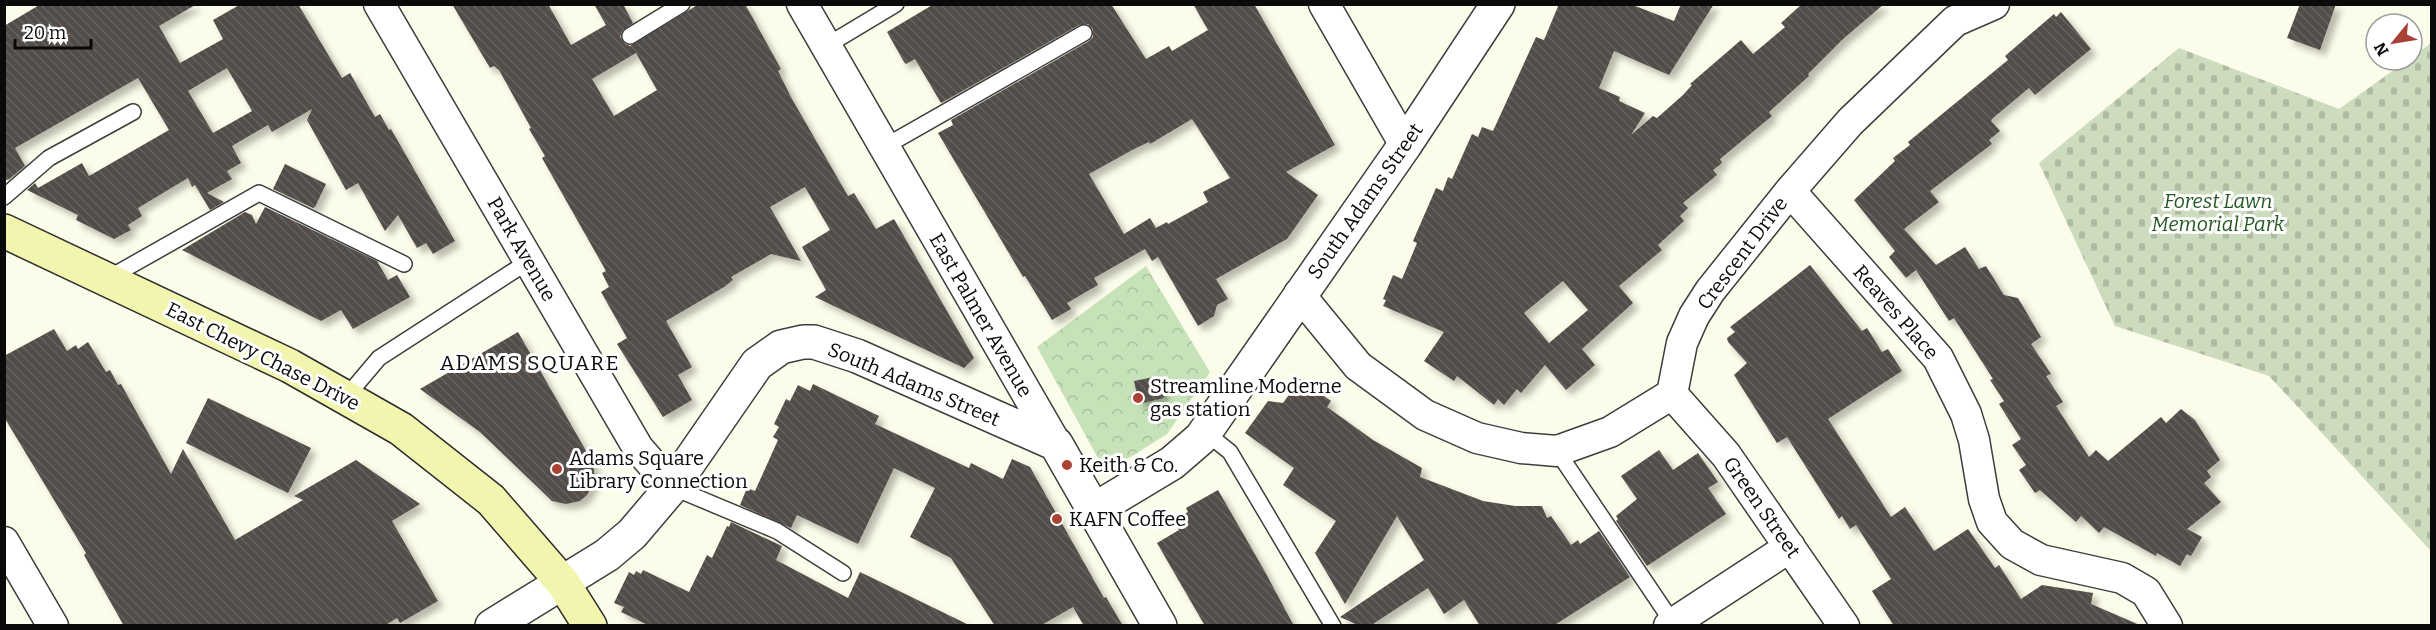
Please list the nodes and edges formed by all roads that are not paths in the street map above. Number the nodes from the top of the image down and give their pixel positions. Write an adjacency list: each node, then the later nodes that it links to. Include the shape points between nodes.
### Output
1 (379, 4): 18 (street, Park Avenue)
2 (682, 4): 10 (lane)
3 (802, 4): 11 (street, East Palmer Avenue)
4 (896, 4): 11 (lane)
5 (1324, 4): 13 (street)
6 (1498, 4): 13 (street, South Adams Street)
7 (1994, 4): 8 (street)
8 (1956, 13): 15 (street, Crescent Drive, via 1850,122)
9 (1084, 33): 14 (lane)
10 (630, 36)
11 (826, 46): 14 (street, East Palmer Avenue)
12 (133, 112): 16 (lane, via 50,158)
13 (1406, 145): 21 (street, South Adams Street)
14 (884, 147): 25 (street, East Palmer Avenue)
15 (1790, 191): 22 (street, Crescent Drive, via 1710,291 1695,316 1682,343); 40 (street, Reaves Place, via 1938,358 1966,414 1992,522 2012,543 2041,560 2122,578 2146,592)
16 (4, 197)
17 (4, 231): 20 (main road, East Chevy Chase Drive)
18 (529, 261): 23 (lane, via 379,358); 27 (street, Park Avenue, via 638,448)
19 (404, 264): 20 (lane, via 259,193)
20 (107, 279): 23 (main road, East Chevy Chase Drive, via 291,366)
21 (1299, 294): 24 (street, South Adams Street); 26 (street, via 1358,366 1425,415 1477,438)
22 (1672, 394): 26 (street, via 1610,432); 30 (street, Green Street, via 1726,455)
23 (346, 398): 32 (main road, East Chevy Chase Drive, via 401,429 491,500)
24 (1204, 432): 28 (street, South Adams Street, via 1172,463); 38 (lane, via 1230,452)
25 (1056, 444): 27 (street, South Adams Street, via 857,356 803,342 781,347 758,364); 28 (street, East Palmer Avenue)
26 (1557, 451): 33 (lane)
27 (672, 487): 31 (lane, via 777,531); 32 (street, South Adams Street, via 632,534)
28 (1094, 510): 37 (street, East Palmer Avenue)
29 (4, 542): 34 (street)
30 (1790, 547): 33 (street); 39 (street, Green Street)
31 (843, 573)
32 (563, 583): 35 (street, South Adams Street); 36 (main road, East Chevy Chase Drive)
33 (1671, 624)
34 (53, 626)
35 (492, 626)
36 (590, 626)
37 (1160, 626)
38 (1333, 626)
39 (1844, 626)
40 (2167, 626)

